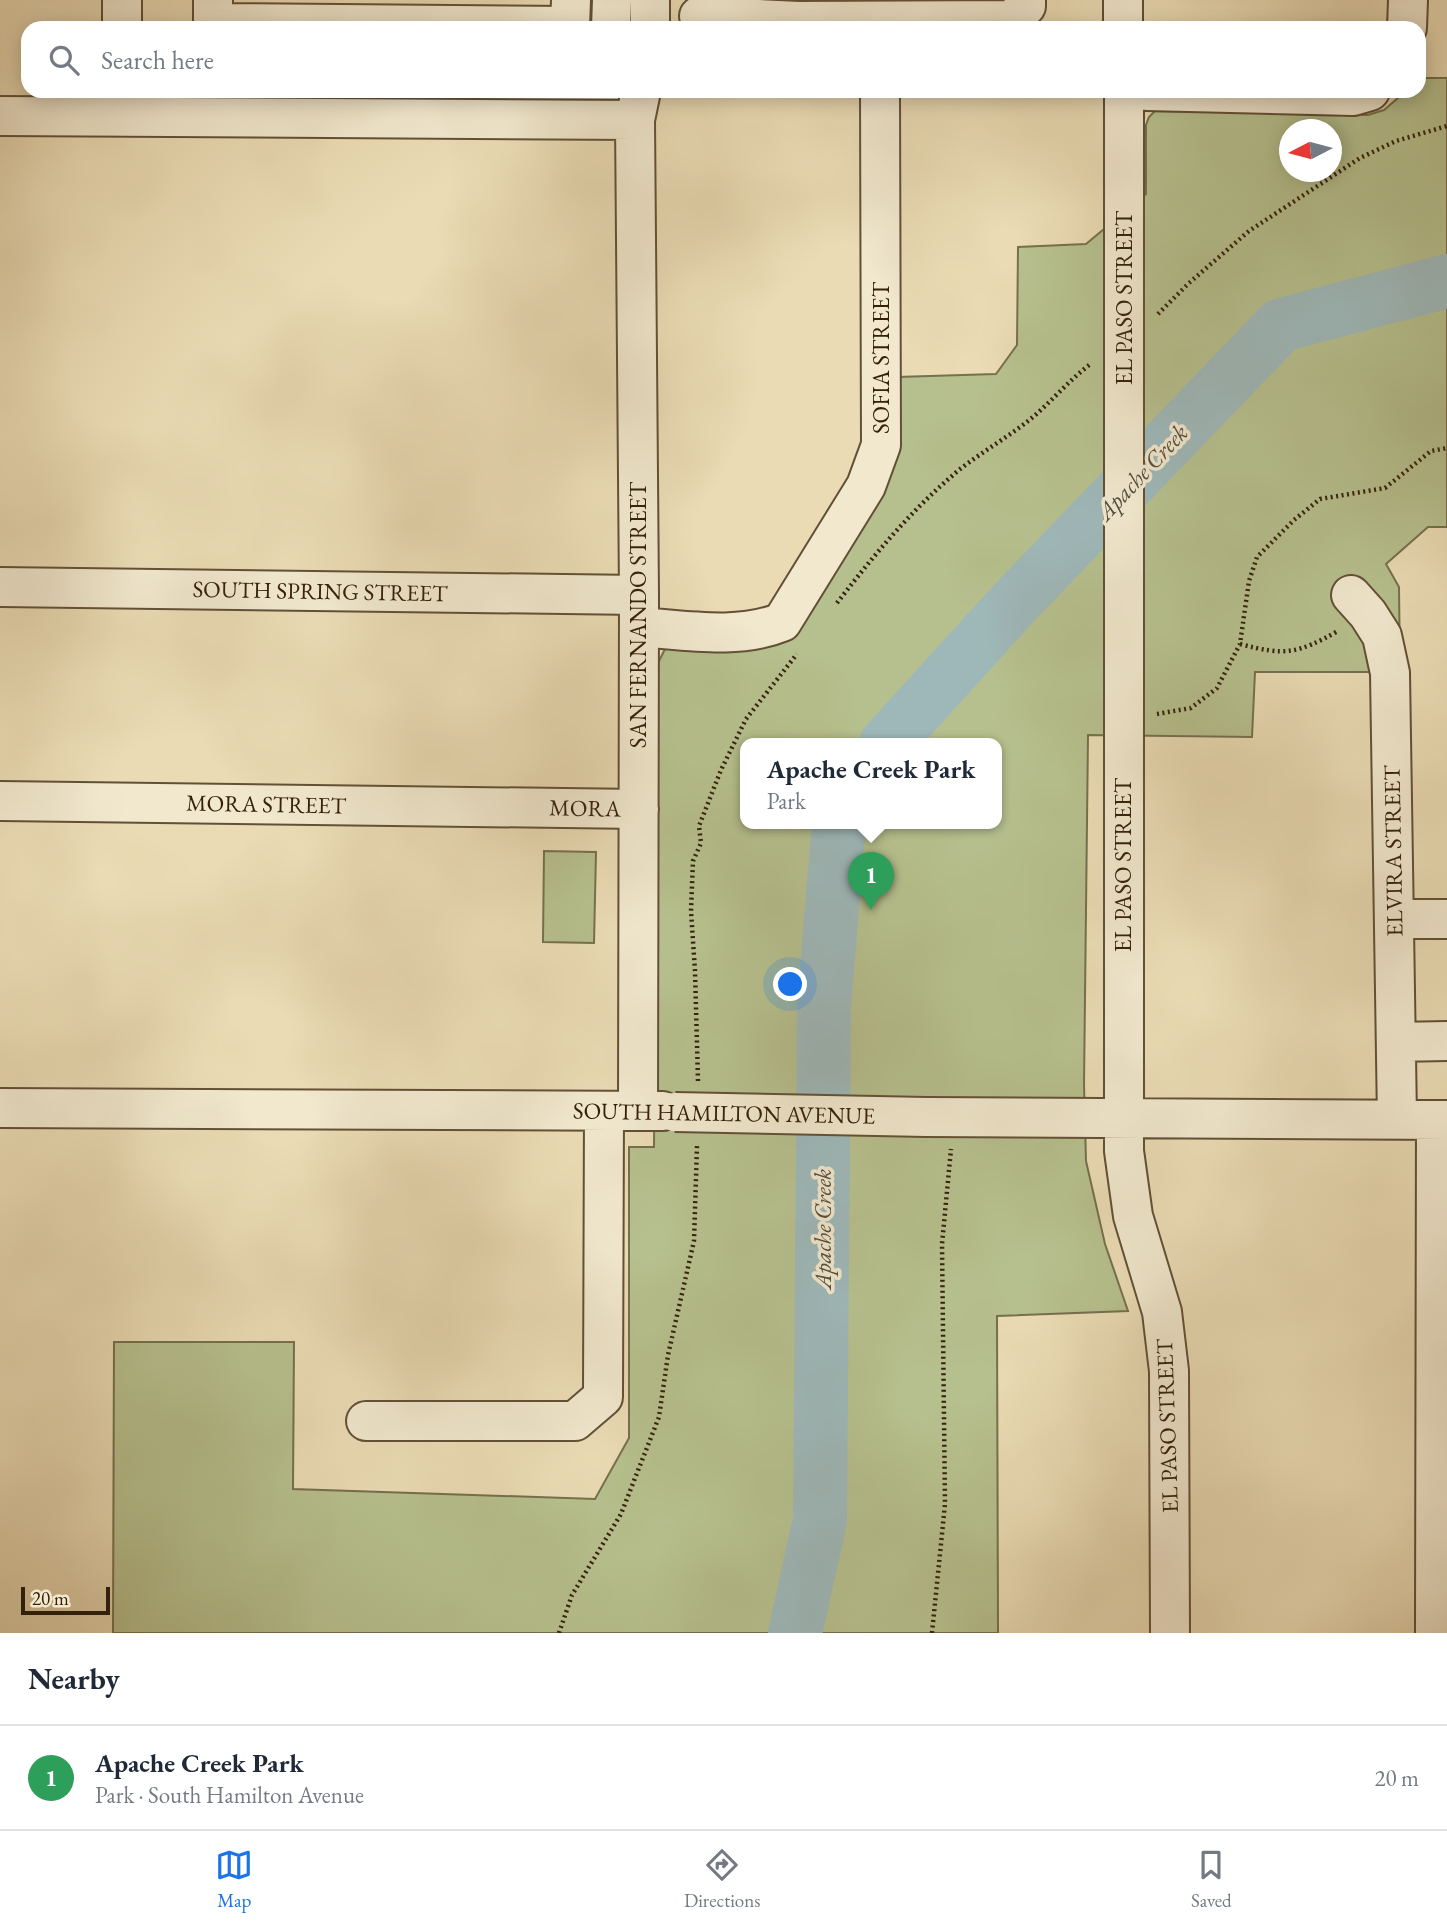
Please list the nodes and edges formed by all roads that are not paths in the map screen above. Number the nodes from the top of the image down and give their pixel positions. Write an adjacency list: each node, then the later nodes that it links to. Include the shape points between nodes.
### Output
1 (122, 0): 10 (street)
2 (213, 0): 11 (street)
3 (571, 0): 12 (street)
4 (612, 0): 13 (street)
5 (650, 0): 14 (street)
6 (1026, 0): 9 (street, via 1012,20 798,21)
7 (1123, 0): 15 (street)
8 (1408, 0): 16 (street)
9 (699, 16)
10 (122, 21)
11 (213, 21)
12 (570, 21)
13 (611, 21)
14 (649, 21)
15 (1123, 21)
16 (1407, 21)
17 (638, 98): 20 (street); 24 (street, SAN FERNANDO STREET)
18 (880, 98): 24 (street, SOFIA STREET, via 881,445 866,486 782,622 765,629 732,632)
19 (1124, 98): 34 (street, EL PASO STREET, bridge)
20 (122, 104): 21 (street)
21 (0, 116)
22 (0, 587): 24 (street, SOUTH SPRING STREET)
23 (1359, 604): 28 (street, ELVIRA STREET, via 1382,636 1390,673)
24 (639, 611): 27 (street, SAN FERNANDO STREET)
25 (0, 801): 26 (street, MORA STREET)
26 (532, 807): 27 (street, MORA)
27 (639, 809): 33 (street, SAN FERNANDO STREET)
28 (1394, 919): 29 (street); 31 (street, ELVIRA STREET)
29 (1447, 919)
30 (1447, 1041): 31 (street)
31 (1396, 1042): 35 (street, ELVIRA STREET)
32 (0, 1108): 33 (street, SOUTH HAMILTON AVENUE)
33 (621, 1111): 34 (street, SOUTH HAMILTON AVENUE, bridge); 37 (street, SAN FERNANDO STREET, via 603,1397 575,1421)
34 (1123, 1118): 35 (street, SOUTH HAMILTON AVENUE); 38 (street, EL PASO STREET, via 1133,1216 1161,1312 1169,1371)
35 (1397, 1119): 36 (street, SOUTH HAMILTON AVENUE)
36 (1442, 1121): 39 (street)
37 (366, 1422)
38 (1170, 1633)
39 (1435, 1633)

